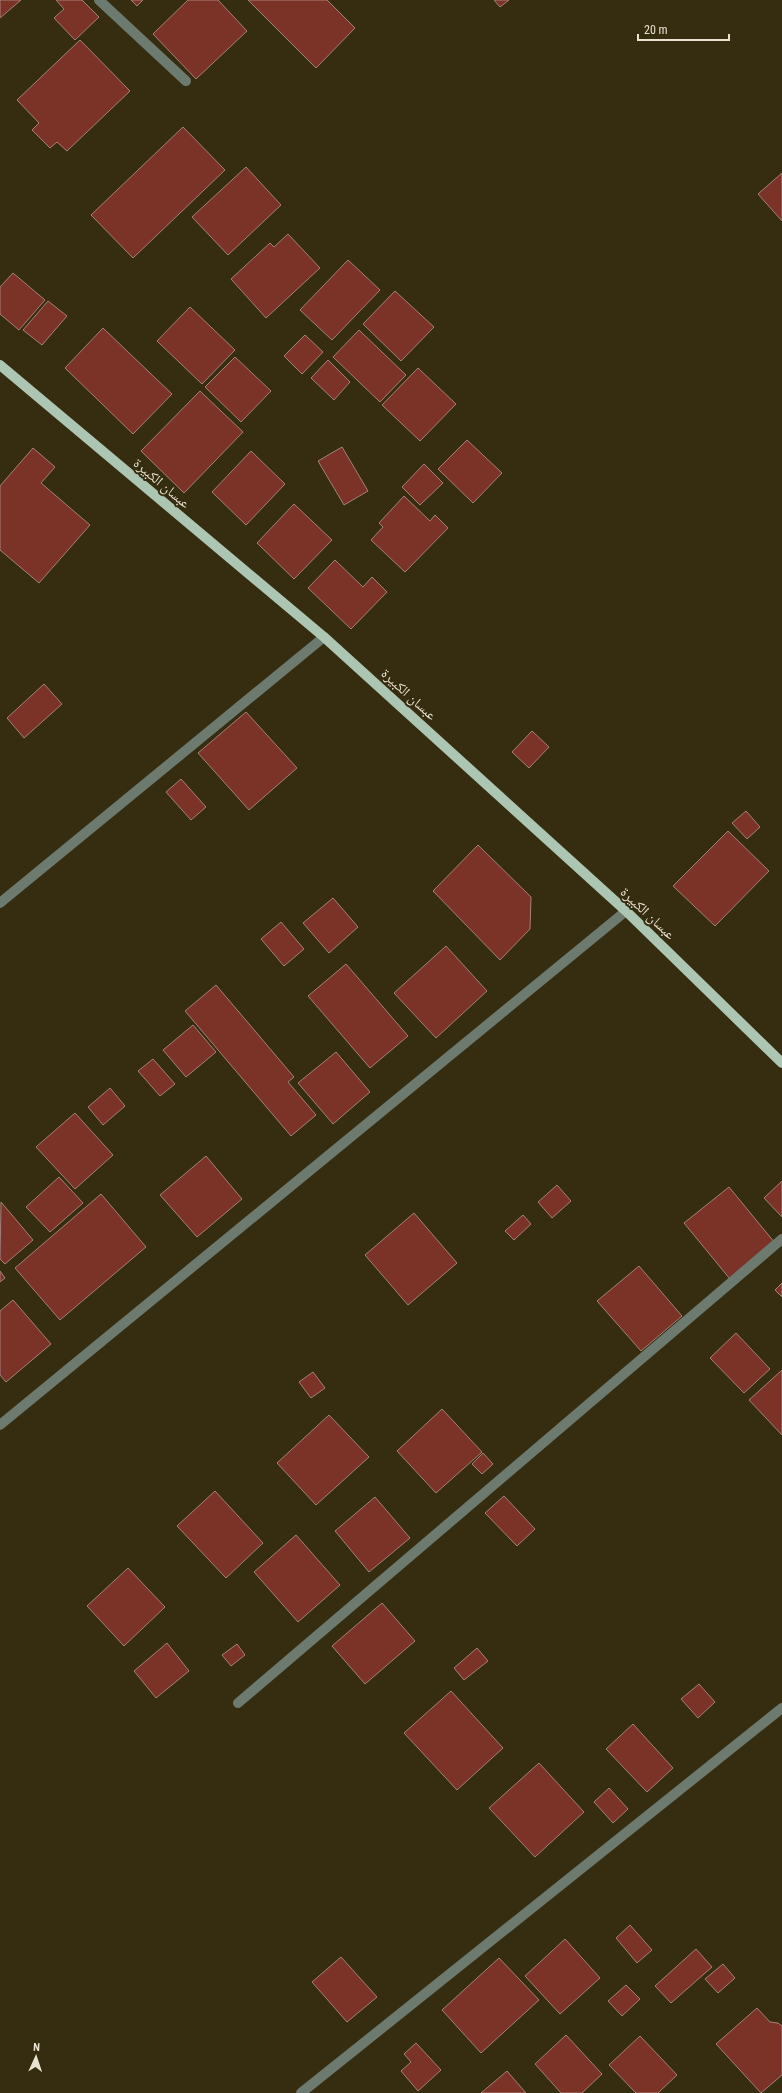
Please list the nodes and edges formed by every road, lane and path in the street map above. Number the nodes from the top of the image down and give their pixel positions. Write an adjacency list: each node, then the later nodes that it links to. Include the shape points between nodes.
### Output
1 (99, 0): 2 (street)
2 (186, 81)
3 (0, 365): 4 (main road, عبسان الكبيرة)
4 (324, 637): 5 (street); 6 (main road, عبسان الكبيرة)
5 (0, 903)
6 (626, 911): 7 (main road, عبسان الكبيرة); 9 (street)
7 (782, 1063)
8 (782, 1239): 10 (street)
9 (0, 1425)
10 (238, 1703)
11 (782, 1708): 12 (street)
12 (301, 2093)

